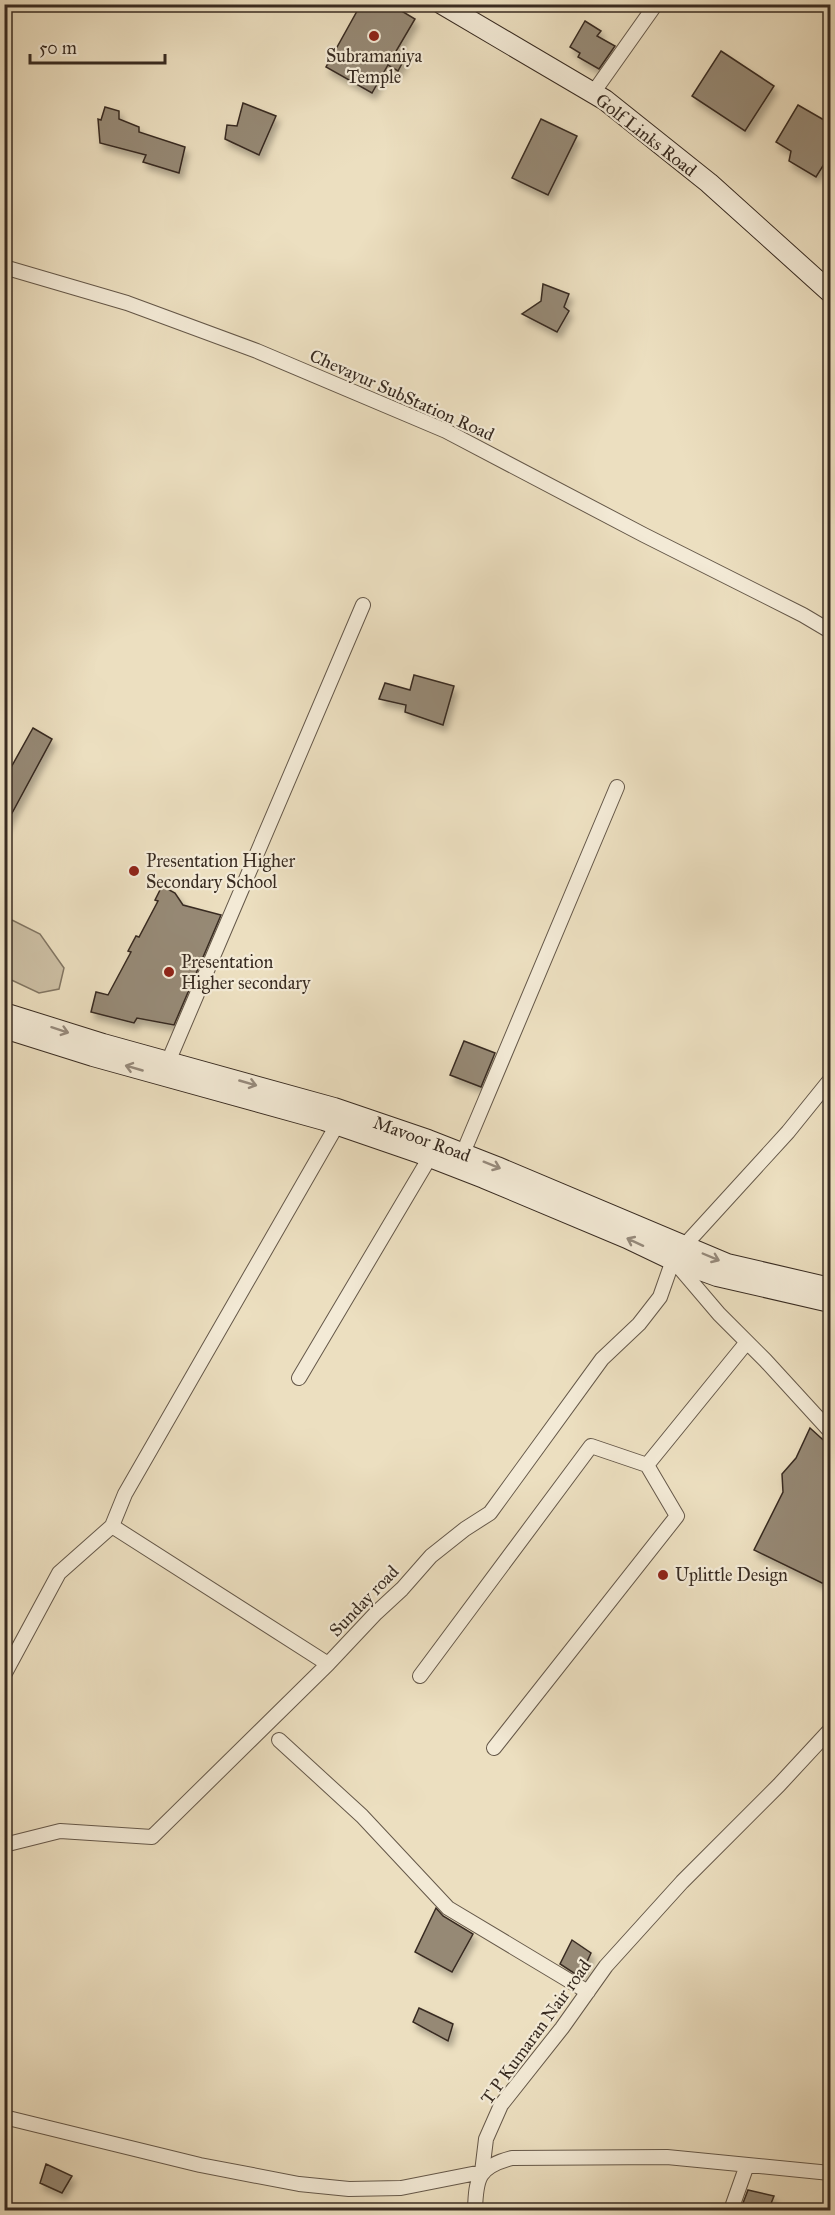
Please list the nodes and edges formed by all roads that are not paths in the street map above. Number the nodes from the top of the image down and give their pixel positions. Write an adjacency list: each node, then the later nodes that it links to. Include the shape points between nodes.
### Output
1 (442, 4): 3 (main road, Golf Links Road)
2 (656, 4): 3 (street)
3 (593, 93): 5 (main road, Golf Links Road, via 709,183)
4 (4, 267): 7 (street, Chevayur SubStation Road, via 127,303 257,351 446,431)
5 (831, 292)
6 (363, 605): 11 (street)
7 (831, 632)
8 (617, 787): 14 (street)
9 (4, 1013): 11 (main road, Mavoor Road, one-way to 11)
10 (4, 1028): 13 (main road, Mavoor Road, one-way to 10)
11 (168, 1062): 14 (main road, Mavoor Road, one-way to 14, via 334,1108)
12 (831, 1080): 16 (street)
13 (338, 1125): 15 (main road, Mavoor Road); 23 (street, via 125,1494)
14 (463, 1154): 16 (main road, Mavoor Road, one-way to 16)
15 (430, 1157): 16 (main road, Mavoor Road, one-way to 15, via 627,1238); 20 (street)
16 (679, 1253): 17 (main road, Mavoor Road, one-way to 17); 18 (main road, Mavoor Road, via 717,1276); 19 (street, via 718,1314); 24 (street, Sunday road, via 660,1297 639,1324 602,1359 490,1513 431,1556)
17 (831, 1288)
18 (831, 1302)
19 (747, 1342): 21 (street); 22 (street)
20 (299, 1378)
21 (831, 1431)
22 (647, 1465): 26 (street, via 591,1446); 29 (street, via 677,1516)
23 (112, 1526): 24 (street); 25 (street, via 59,1573)
24 (328, 1664): 30 (street, Sunday road, via 152,1837 60,1831)
25 (4, 1675)
26 (420, 1676)
27 (831, 1730): 31 (street, T P Kumaran Nair road, via 682,1882 606,1966)
28 (279, 1740): 31 (street, via 362,1816 448,1908)
29 (494, 1748)
30 (4, 1845)
31 (588, 1992): 34 (street, T P Kumaran Nair road, via 501,2105 486,2139)
32 (5, 2119): 34 (street, via 200,2166 309,2185 401,2188)
33 (747, 2165): 34 (street, via 667,2157 512,2158); 35 (street); 37 (street)
34 (482, 2172): 36 (street, T P Kumaran Nair road)
35 (831, 2173)
36 (475, 2211)
37 (732, 2211)

